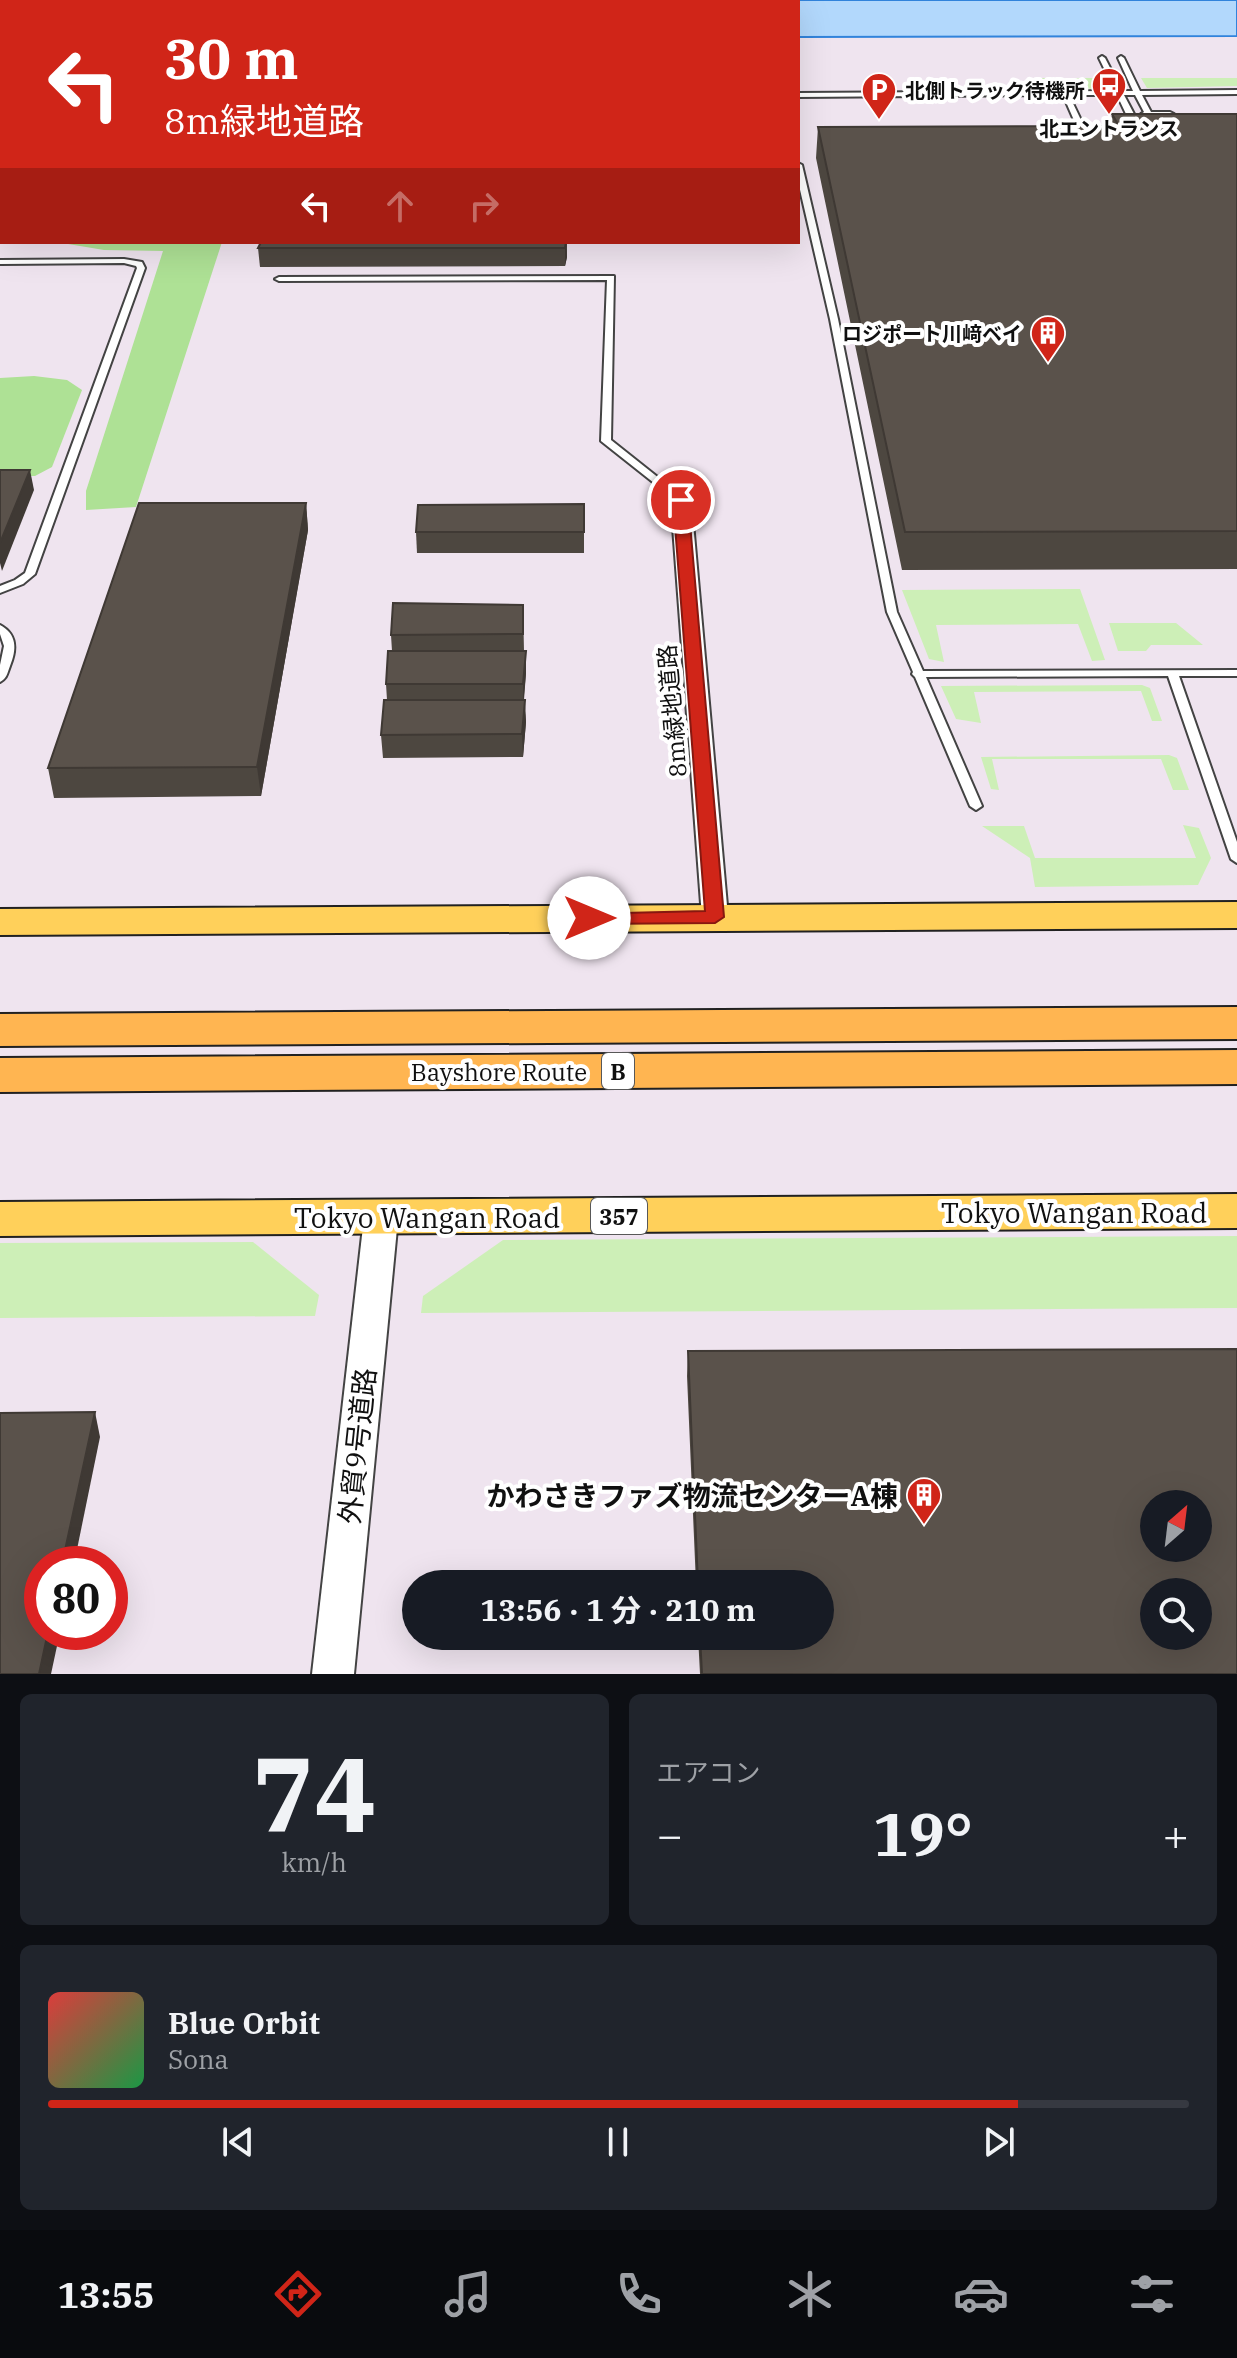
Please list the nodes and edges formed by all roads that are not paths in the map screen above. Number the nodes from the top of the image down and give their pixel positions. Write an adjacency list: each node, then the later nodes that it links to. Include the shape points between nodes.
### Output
1 (1102, 58): 3 (lane)
2 (1121, 58): 4 (lane)
3 (1119, 92): 4 (lane); 6 (lane); 8 (lane, via 1128,118)
4 (1138, 92): 5 (lane); 8 (lane)
5 (1237, 92)
6 (1065, 93): 7 (lane); 11 (lane)
7 (800, 95)
8 (1149, 114): 9 (lane); 10 (lane, via 1159,135)
9 (1170, 114)
10 (1155, 137)
11 (1089, 144)
12 (800, 174): 20 (lane, via 892,612)
13 (0, 262): 16 (lane, via 124,261 141,268 30,574)
14 (279, 279): 15 (lane, via 611,278 606,441)
15 (681, 500): 25 (street, 8m緑地道路)
16 (0, 590)
17 (0, 628): 21 (lane, via 12,647)
18 (1172, 673): 19 (lane); 20 (lane); 23 (lane)
19 (1237, 673)
20 (917, 674): 22 (lane)
21 (0, 679)
22 (976, 806)
23 (1237, 859)
24 (1237, 915): 25 (highway)
25 (715, 917): 26 (highway)
26 (0, 922)
27 (1237, 1023): 28 (highway, Bayshore Route / B)
28 (0, 1030)
29 (1237, 1067): 30 (highway, Bayshore Route / B)
30 (0, 1075)
31 (1237, 1211): 32 (highway, Tokyo Wangan Road / 357)
32 (381, 1218): 33 (highway, Tokyo Wangan Road / 357); 34 (street, 外貿9号道路)
33 (0, 1219)
34 (333, 1674)

